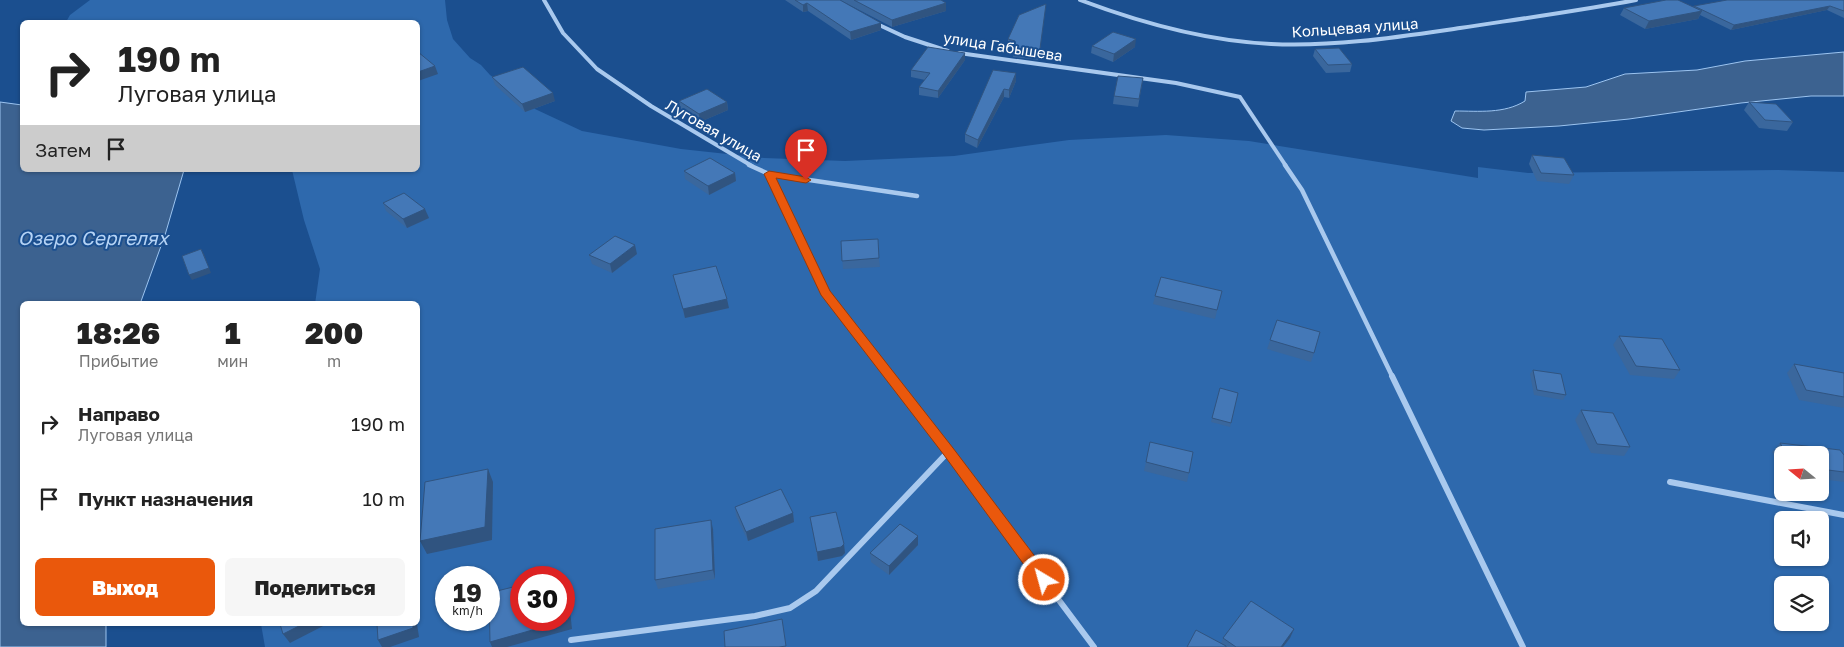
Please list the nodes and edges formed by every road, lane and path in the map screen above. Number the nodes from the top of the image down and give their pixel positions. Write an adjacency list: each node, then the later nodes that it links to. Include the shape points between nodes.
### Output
1 (544, 0): 5 (street, Луговая улица, via 563,33 597,69 651,106)
2 (1080, 0): 3 (street, Кольцевая улица, via 1158,26 1214,38 1272,44 1335,42 1425,33)
3 (1636, 0)
4 (870, 21): 12 (street, улица Габышева, via 950,52 1176,83 1240,97 1302,190)
5 (769, 174): 6 (street, Луговая улица); 7 (street, via 825,292)
6 (917, 196)
7 (948, 452): 10 (street, via 816,591 790,608 755,616); 11 (street)
8 (1670, 482): 9 (street)
9 (1844, 515)
10 (571, 640)
11 (1094, 647)
12 (1523, 647)

